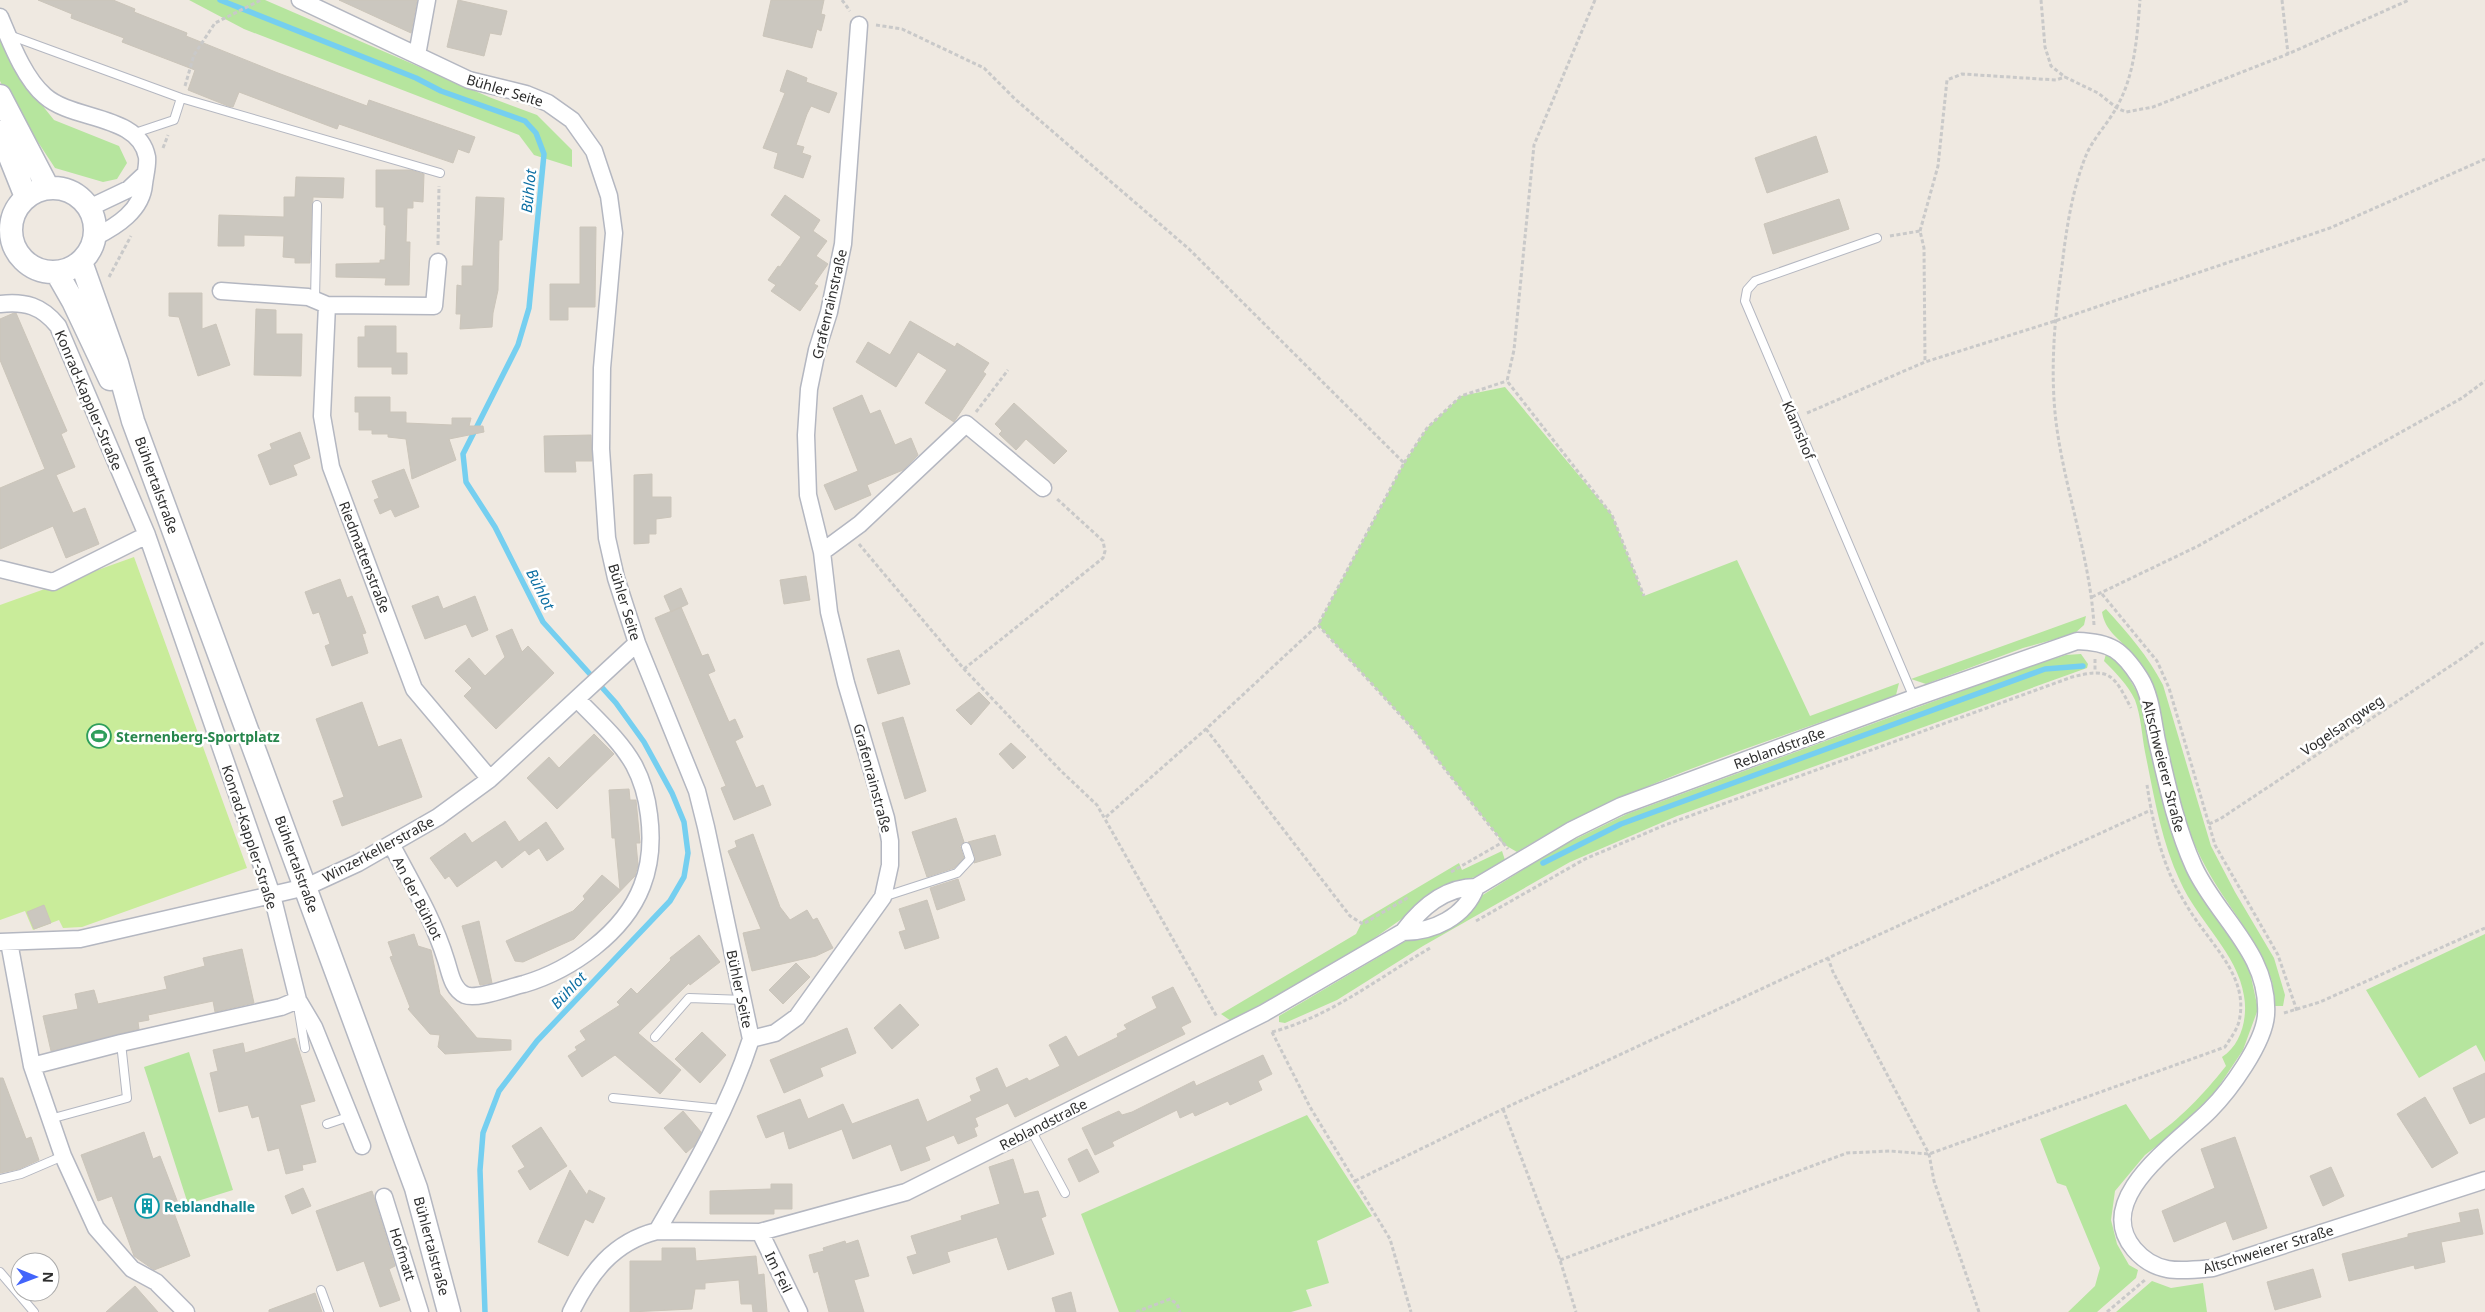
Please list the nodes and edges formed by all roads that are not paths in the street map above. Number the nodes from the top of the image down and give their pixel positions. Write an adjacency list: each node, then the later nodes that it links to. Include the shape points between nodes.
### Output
1 (300, 0): 6 (street, Bühler Seite)
2 (427, 0): 6 (street)
3 (0, 17): 5 (street)
4 (859, 25): 30 (street, Grafenrainstraße, via 843,244 809,390 806,436 808,495)
5 (8, 35): 8 (lane); 10 (street, via 29,76 43,95 58,107 118,125)
6 (417, 55): 33 (street, Bühler Seite, via 469,80 548,103 572,120 594,151 609,196 614,233 602,368 601,449 607,538)
7 (0, 96): 13 (main road)
8 (181, 98): 10 (lane, via 174,120); 11 (lane)
9 (0, 132): 14 (main road)
10 (135, 134): 12 (street, via 144,145 148,159)
11 (440, 173)
12 (145, 174): 16 (street, via 129,189); 18 (street, via 144,191 130,214)
13 (48, 188): 14 (main road); 16 (main road, via 72,192)
14 (26, 197): 17 (main road)
15 (317, 205): 25 (lane)
16 (89, 208): 18 (main road, via 95,222)
17 (6, 222): 20 (main road, via 11,236)
18 (95, 237): 21 (main road)
19 (1877, 238): 35 (lane, Klamshof, via 1755,281 1747,290 1745,301)
20 (8, 250): 23 (main road, via 41,271)
21 (82, 262): 23 (main road); 27 (main road, Bühlertalstraße)
22 (438, 262): 25 (street, via 434,306)
23 (56, 272): 27 (main road, Bühlertalstraße)
24 (221, 291): 25 (street, via 308,297)
25 (321, 302): 36 (street, Riedmattenstraße, via 322,416 331,467 414,689)
26 (0, 304): 29 (street, Konrad-Kappler-Straße, via 33,305 49,314 58,326)
27 (133, 421): 39 (main road, Bühlertalstraße)
28 (1043, 488): 30 (street, via 966,424 849,532)
29 (146, 535): 31 (street, via 53,582); 41 (street, Konrad-Kappler-Straße)
30 (822, 552): 42 (street, Grafenrainstraße, via 832,621 846,683 886,818 890,865)
31 (3, 575)
32 (2095, 642): 35 (street, Reblandstraße, via 2077,642 2060,647); 61 (street, Altschweierer Straße, via 2120,651 2142,680 2180,833 2194,868 2248,947 2258,969 2266,1016 2248,1060 2229,1088 2144,1171 2127,1198 2123,1226 2128,1242 2156,1267 2181,1272 2213,1268)
33 (637, 643): 34 (street, Winzerkellerstraße); 46 (street, Bühler Seite, via 696,791)
34 (582, 694): 36 (street, Winzerkellerstraße); 37 (street, An der Bühlot, via 635,766 647,799 651,832 650,860 631,908 582,956 554,973 528,982 476,996 465,995 454,986 437,931)
35 (1914, 698): 40 (street, Reblandstraße, via 1621,806 1572,830)
36 (490, 780): 37 (street, Winzerkellerstraße)
37 (390, 844): 39 (street, Winzerkellerstraße)
38 (966, 847): 42 (lane, via 970,859 957,873)
39 (306, 887): 41 (street, Winzerkellerstraße); 72 (main road, Bühlertalstraße, via 416,1188)
40 (1476, 887): 43 (street, Reblandstraße, via 1448,892 1428,904); 43 (street, Reblandstraße, via 1472,898 1452,918 1433,928)
41 (272, 895): 44 (street, Winzerkellerstraße, via 80,939); 45 (street, Konrad-Kappler-Straße)
42 (884, 897): 48 (street, Grafenrainstraße, via 797,1017 775,1033)
43 (1403, 932): 57 (street, Reblandstraße, via 1264,1013)
44 (4, 942): 51 (street)
45 (298, 1000): 49 (street, via 281,1008); 50 (lane); 54 (street, Konrad-Kappler-Straße, via 314,1026)
46 (744, 1000): 47 (lane, via 689,998); 48 (street, Bühler Seite)
47 (655, 1037)
48 (751, 1039): 53 (street, Bühler Seite)
49 (121, 1043): 51 (street); 55 (lane, via 128,1098)
50 (305, 1048)
51 (32, 1066): 55 (street)
52 (613, 1098): 53 (lane)
53 (721, 1109): 64 (street, Bühler Seite, via 706,1148)
54 (351, 1116): 56 (lane); 58 (street, Konrad-Kappler-Straße)
55 (50, 1119): 59 (street)
56 (327, 1124)
57 (1031, 1130): 62 (lane); 65 (street, Reblandstraße, via 906,1192)
58 (362, 1146)
59 (63, 1156): 60 (lane, via 21,1174); 69 (street, via 96,1228 132,1269 156,1282)
60 (0, 1178)
61 (2485, 1180)
62 (1065, 1192)
63 (384, 1197): 71 (street, Hofmatt)
64 (657, 1231): 65 (street, Reblandstraße); 73 (street, via 621,1245 602,1262 584,1286)
65 (760, 1232): 74 (street, Im Feil)
66 (0, 1272): 68 (lane)
67 (321, 1290): 70 (lane)
68 (34, 1312)
69 (186, 1312)
70 (329, 1312)
71 (420, 1312)
72 (449, 1312)
73 (571, 1312)
74 (799, 1312)

